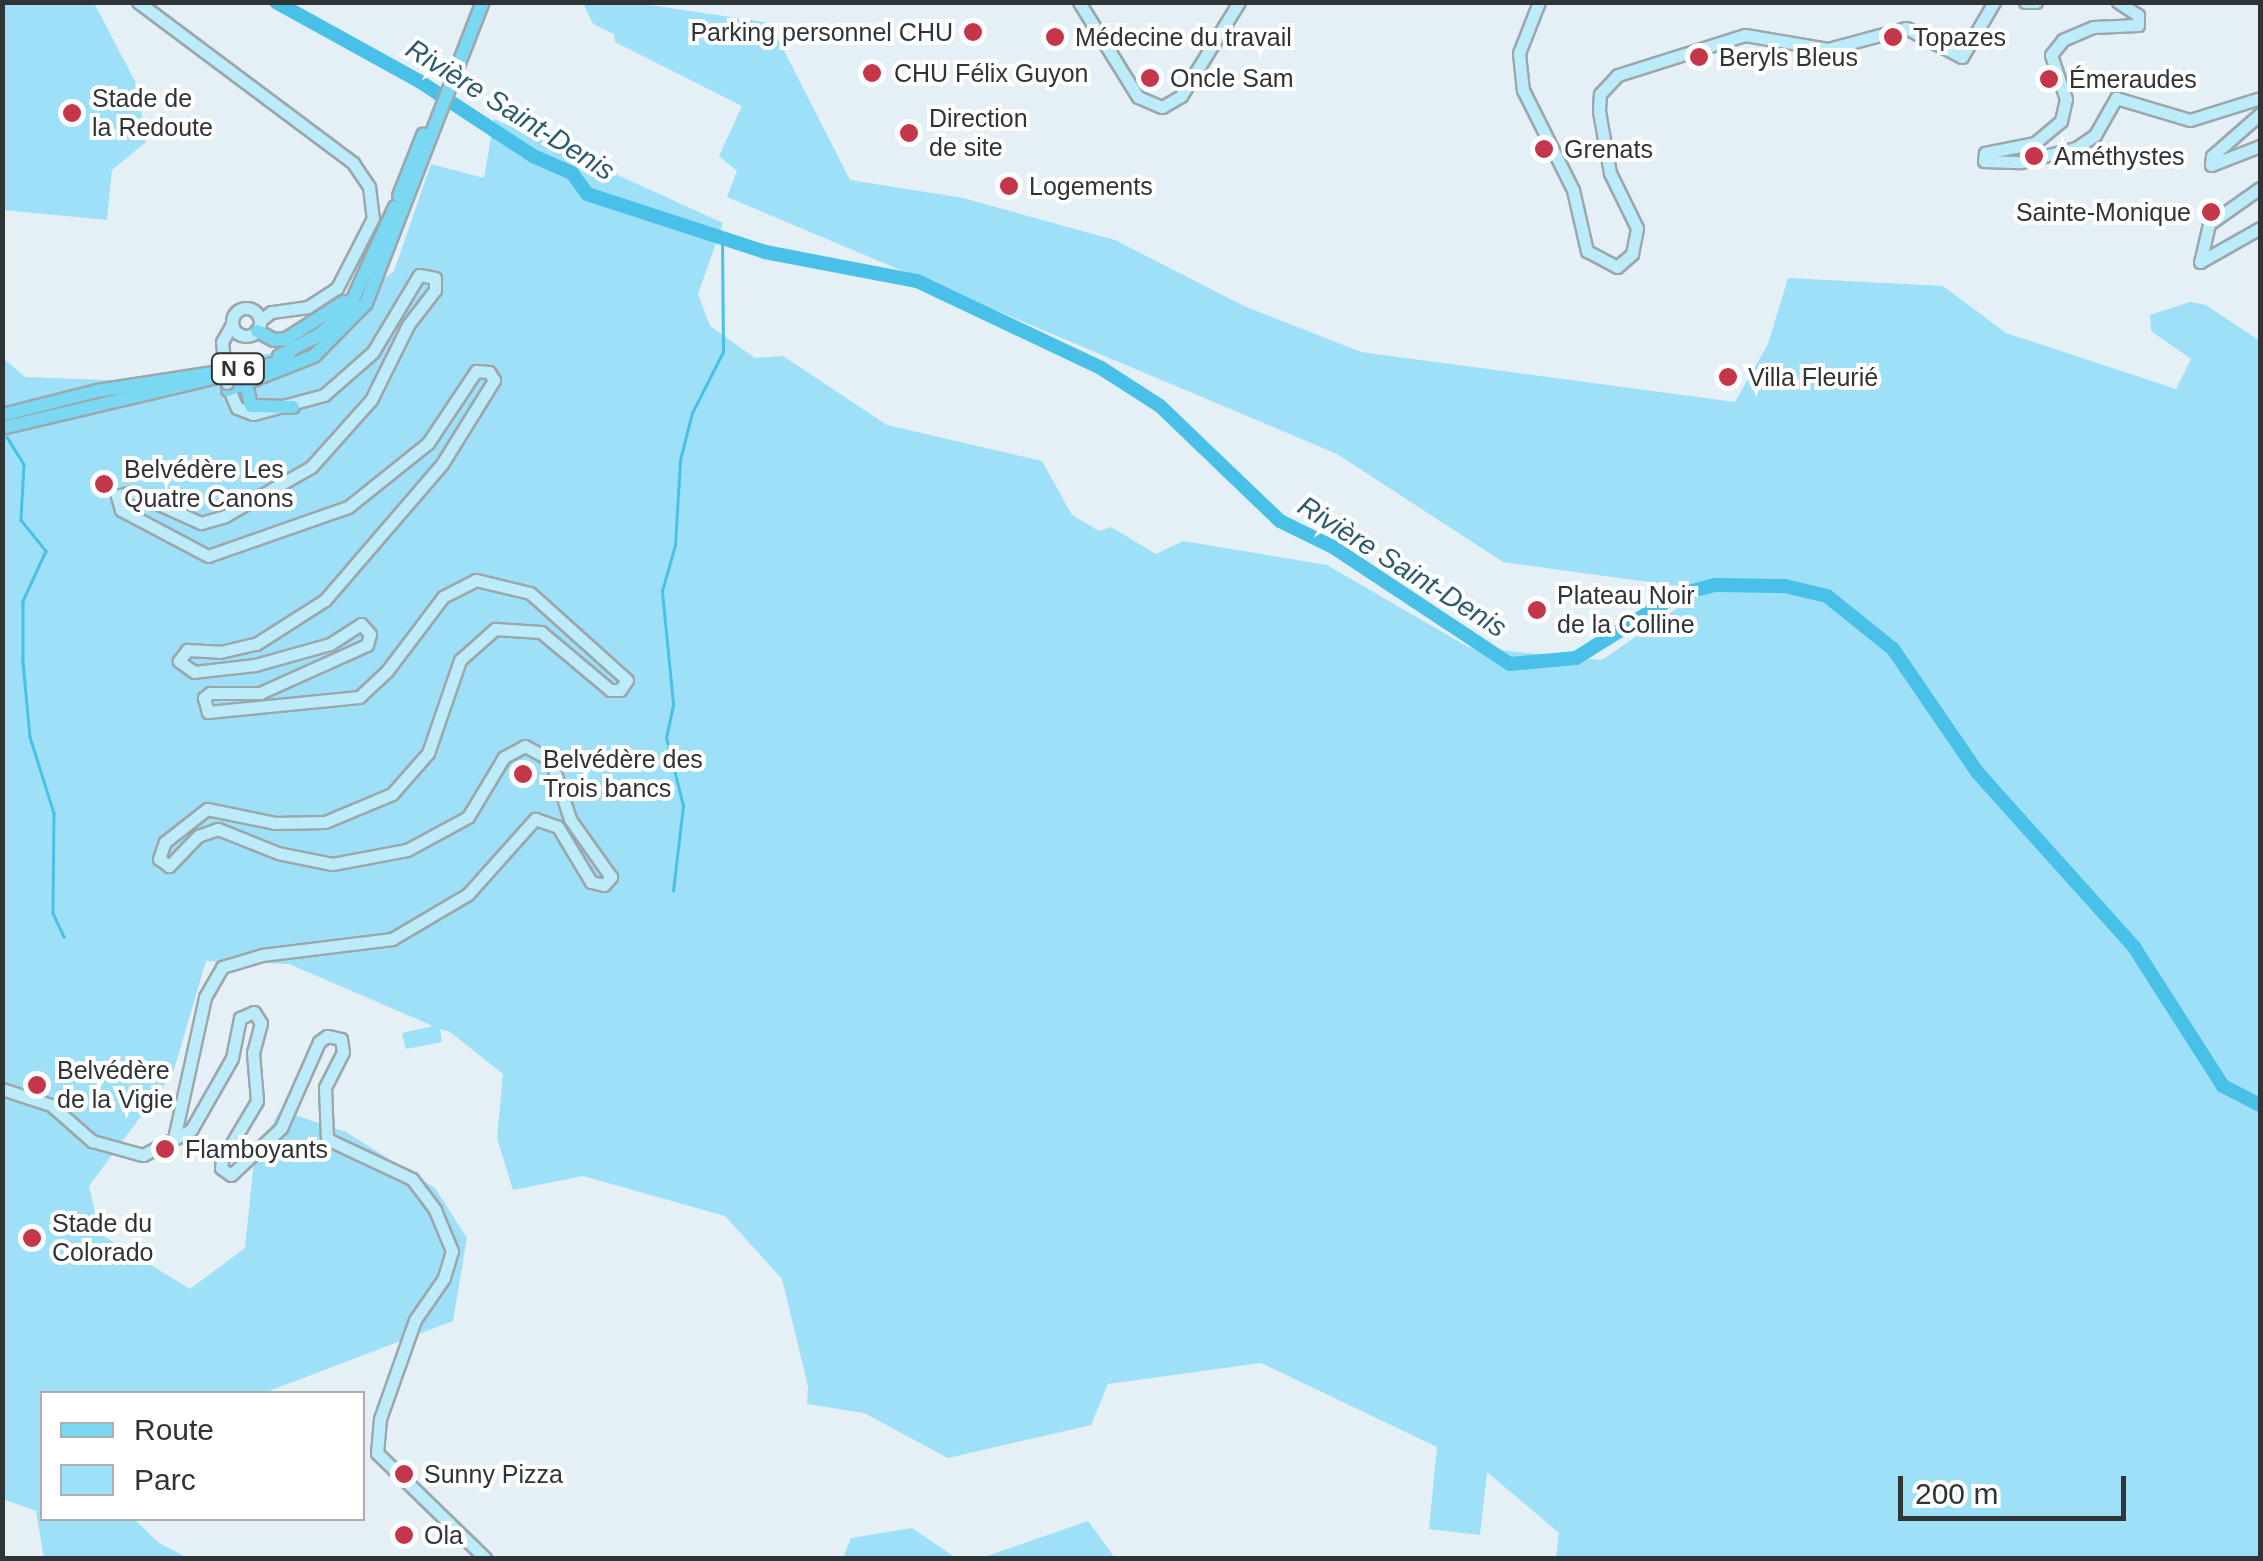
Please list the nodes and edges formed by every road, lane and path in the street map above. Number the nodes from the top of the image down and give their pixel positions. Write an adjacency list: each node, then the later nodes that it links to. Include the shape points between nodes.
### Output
1 (475, 2): 15 (main road, N 6)
2 (484, 2): 15 (main road, N 6)
3 (1079, 2): 4 (main road, via 1138,97 1162,107 1181,96)
4 (1239, 2)
5 (1539, 2): 6 (main road, via 1519,54 1523,90 1573,190 1587,251 1616,267 1632,254 1636,228 1610,172 1599,111 1600,94 1618,75 1745,36 1828,49 1906,28 1962,57)
6 (1994, 2)
7 (2026, 2): 8 (main road)
8 (2036, 2)
9 (2118, 2): 11 (main road, via 2138,15 2138,26 2094,27 2063,40 2051,54 2066,99 2061,121 2034,143 1986,153 1984,161 2022,162 2076,148 2095,135 2116,98 2190,120)
10 (141, 4): 17 (main road, via 353,163 369,187 373,218 345,276 324,298)
11 (2260, 98)
12 (2260, 114): 13 (main road, via 2212,156 2211,165)
13 (2260, 146)
14 (2260, 188): 16 (main road, via 2209,224 2200,262)
15 (399, 208): 17 (main road, via 343,304 286,338 274,340); 22 (main road, via 378,278 351,324 314,356); 24 (main road, N 6, via 348,310 297,348 236,369 97,391); 25 (main road, N 6, via 351,311 301,354 255,372)
16 (2260, 228)
17 (257, 320): 18 (main road, via 238,310); 19 (main road)
18 (232, 324): 19 (main road); 20 (main road)
19 (242, 335): 20 (main road)
20 (224, 357): 21 (main road, bridge)
21 (228, 387): 22 (main road); 23 (main road, via 244,412)
22 (247, 388): 23 (main road, via 251,406)
23 (293, 407): 27 (main road, via 349,377 419,275 432,274 435,290 408,326 372,400 311,467 210,521 184,520 128,491 117,496 118,507 188,551 226,556 348,507 428,444 476,371 494,380 442,464 324,600 256,644 187,650 179,661 194,672 255,664 330,644 356,625 368,628 367,645 260,693 210,693 204,698 208,712 359,696 444,597 476,580 530,593 627,680 620,690 610,690 541,632 495,629 460,660 428,753 392,794 325,822 275,823 208,809 161,848 161,863 174,866 198,836 218,830 332,864 407,850 468,817 504,757 525,746 551,760 570,819 611,877 604,885 590,882 558,828 535,819 468,894 392,939 222,967 204,997)
24 (2, 416)
25 (2, 428)
26 (2, 1088): 27 (main road, via 36,1098 82,1135 128,1154 152,1151)
27 (175, 1134): 28 (main road, via 191,1130 232,1058 246,1012 258,1014 261,1023 252,1053 258,1101 222,1160 228,1174 240,1173 281,1128 319,1042 341,1039 343,1052 324,1086 327,1139 412,1179 436,1210 452,1251 444,1278 415,1320 380,1419 377,1452)
28 (486, 1558)

